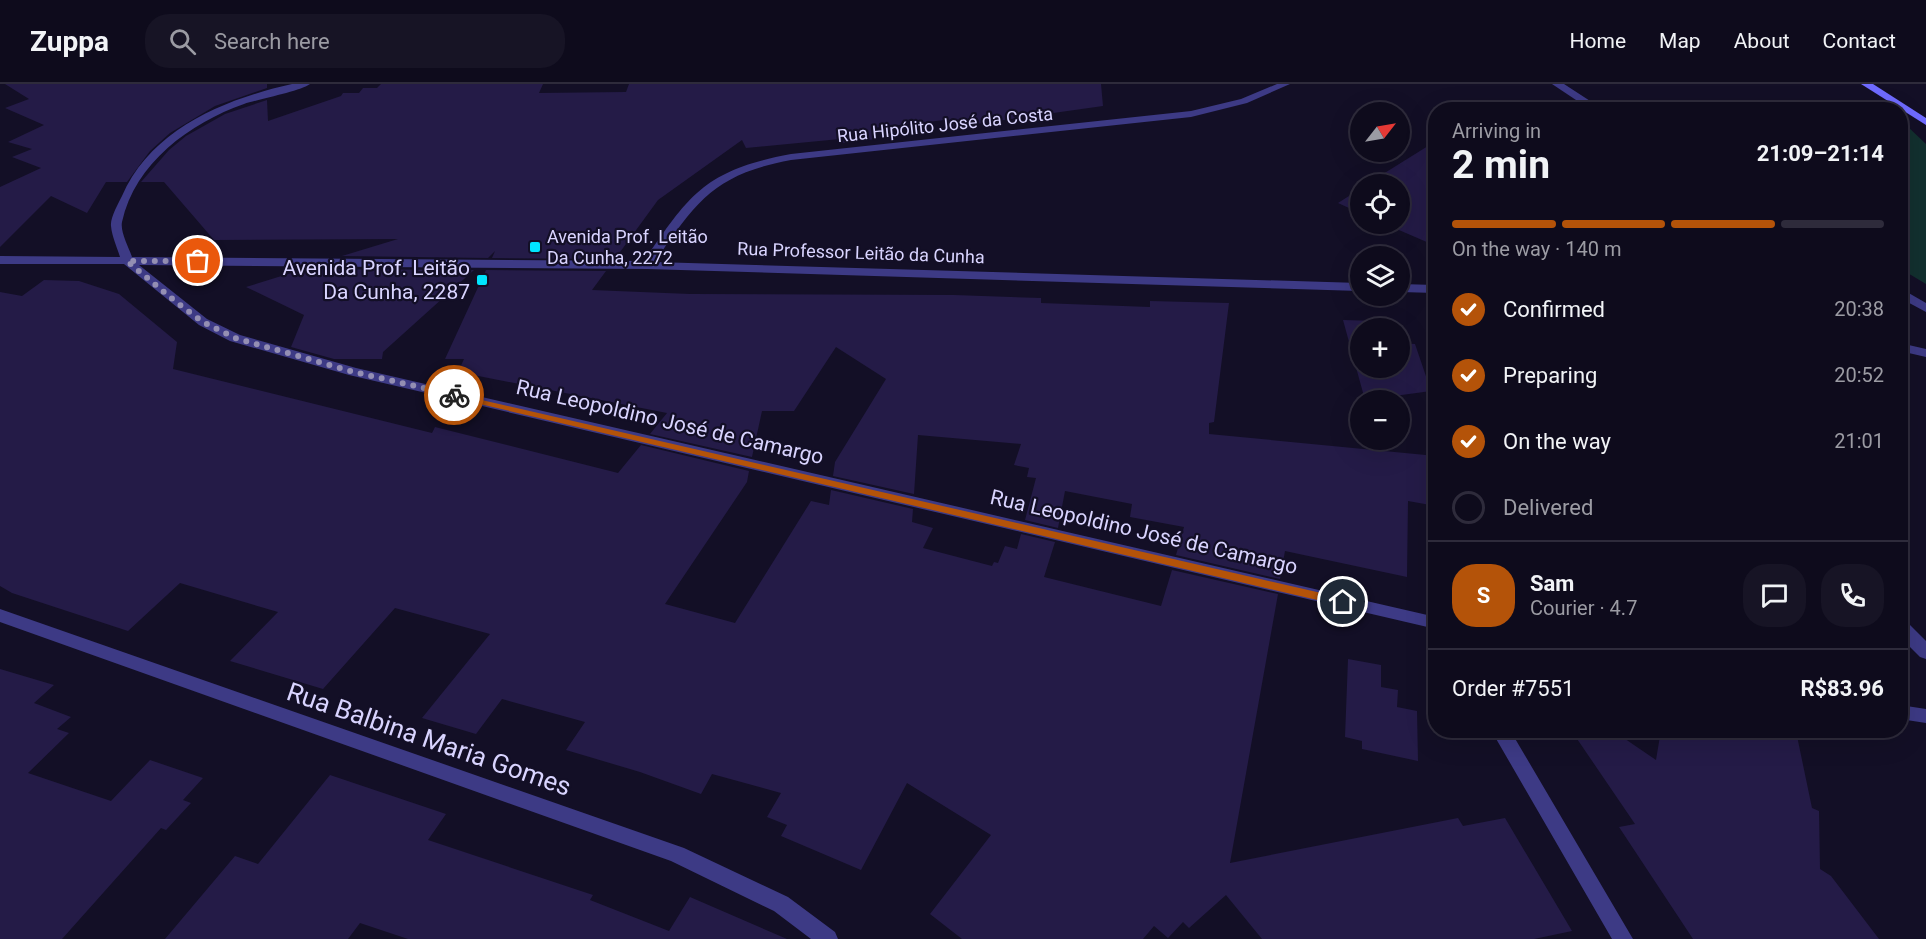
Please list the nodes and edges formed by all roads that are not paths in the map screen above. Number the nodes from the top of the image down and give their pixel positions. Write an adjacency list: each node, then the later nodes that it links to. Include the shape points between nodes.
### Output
1 (304, 84): 10 (street, via 252,98 191,124 144,167 116,224)
2 (1285, 84): 11 (street, Rua Hipólito José da Costa, via 1244,101 1191,114 761,163 713,184 690,203)
3 (1557, 84): 5 (street)
4 (1866, 84): 6 (street)
5 (1586, 102)
6 (1894, 102)
7 (1908, 111): 8 (street)
8 (1926, 122)
9 (0, 260): 10 (street, Rua Professor Leitão da Cunha)
10 (127, 261): 11 (street, Rua Professor Leitão da Cunha); 20 (street, Rua Leopoldino José de Camargo, via 203,322 235,338 354,372)
11 (647, 265): 12 (street, Rua Professor Leitão da Cunha)
12 (1350, 287)
13 (1410, 288): 14 (street)
14 (1428, 289)
15 (1908, 297): 16 (street)
16 (1926, 308)
17 (1908, 349): 18 (street)
18 (1926, 353)
19 (0, 615): 26 (street, Rua Balbina Maria Gomes, via 677,854 781,904)
20 (1428, 621)
21 (1908, 634): 22 (street)
22 (1926, 652)
23 (1908, 713): 24 (street)
24 (1926, 716)
25 (1505, 738): 27 (street)
26 (828, 939)
27 (1623, 939)

